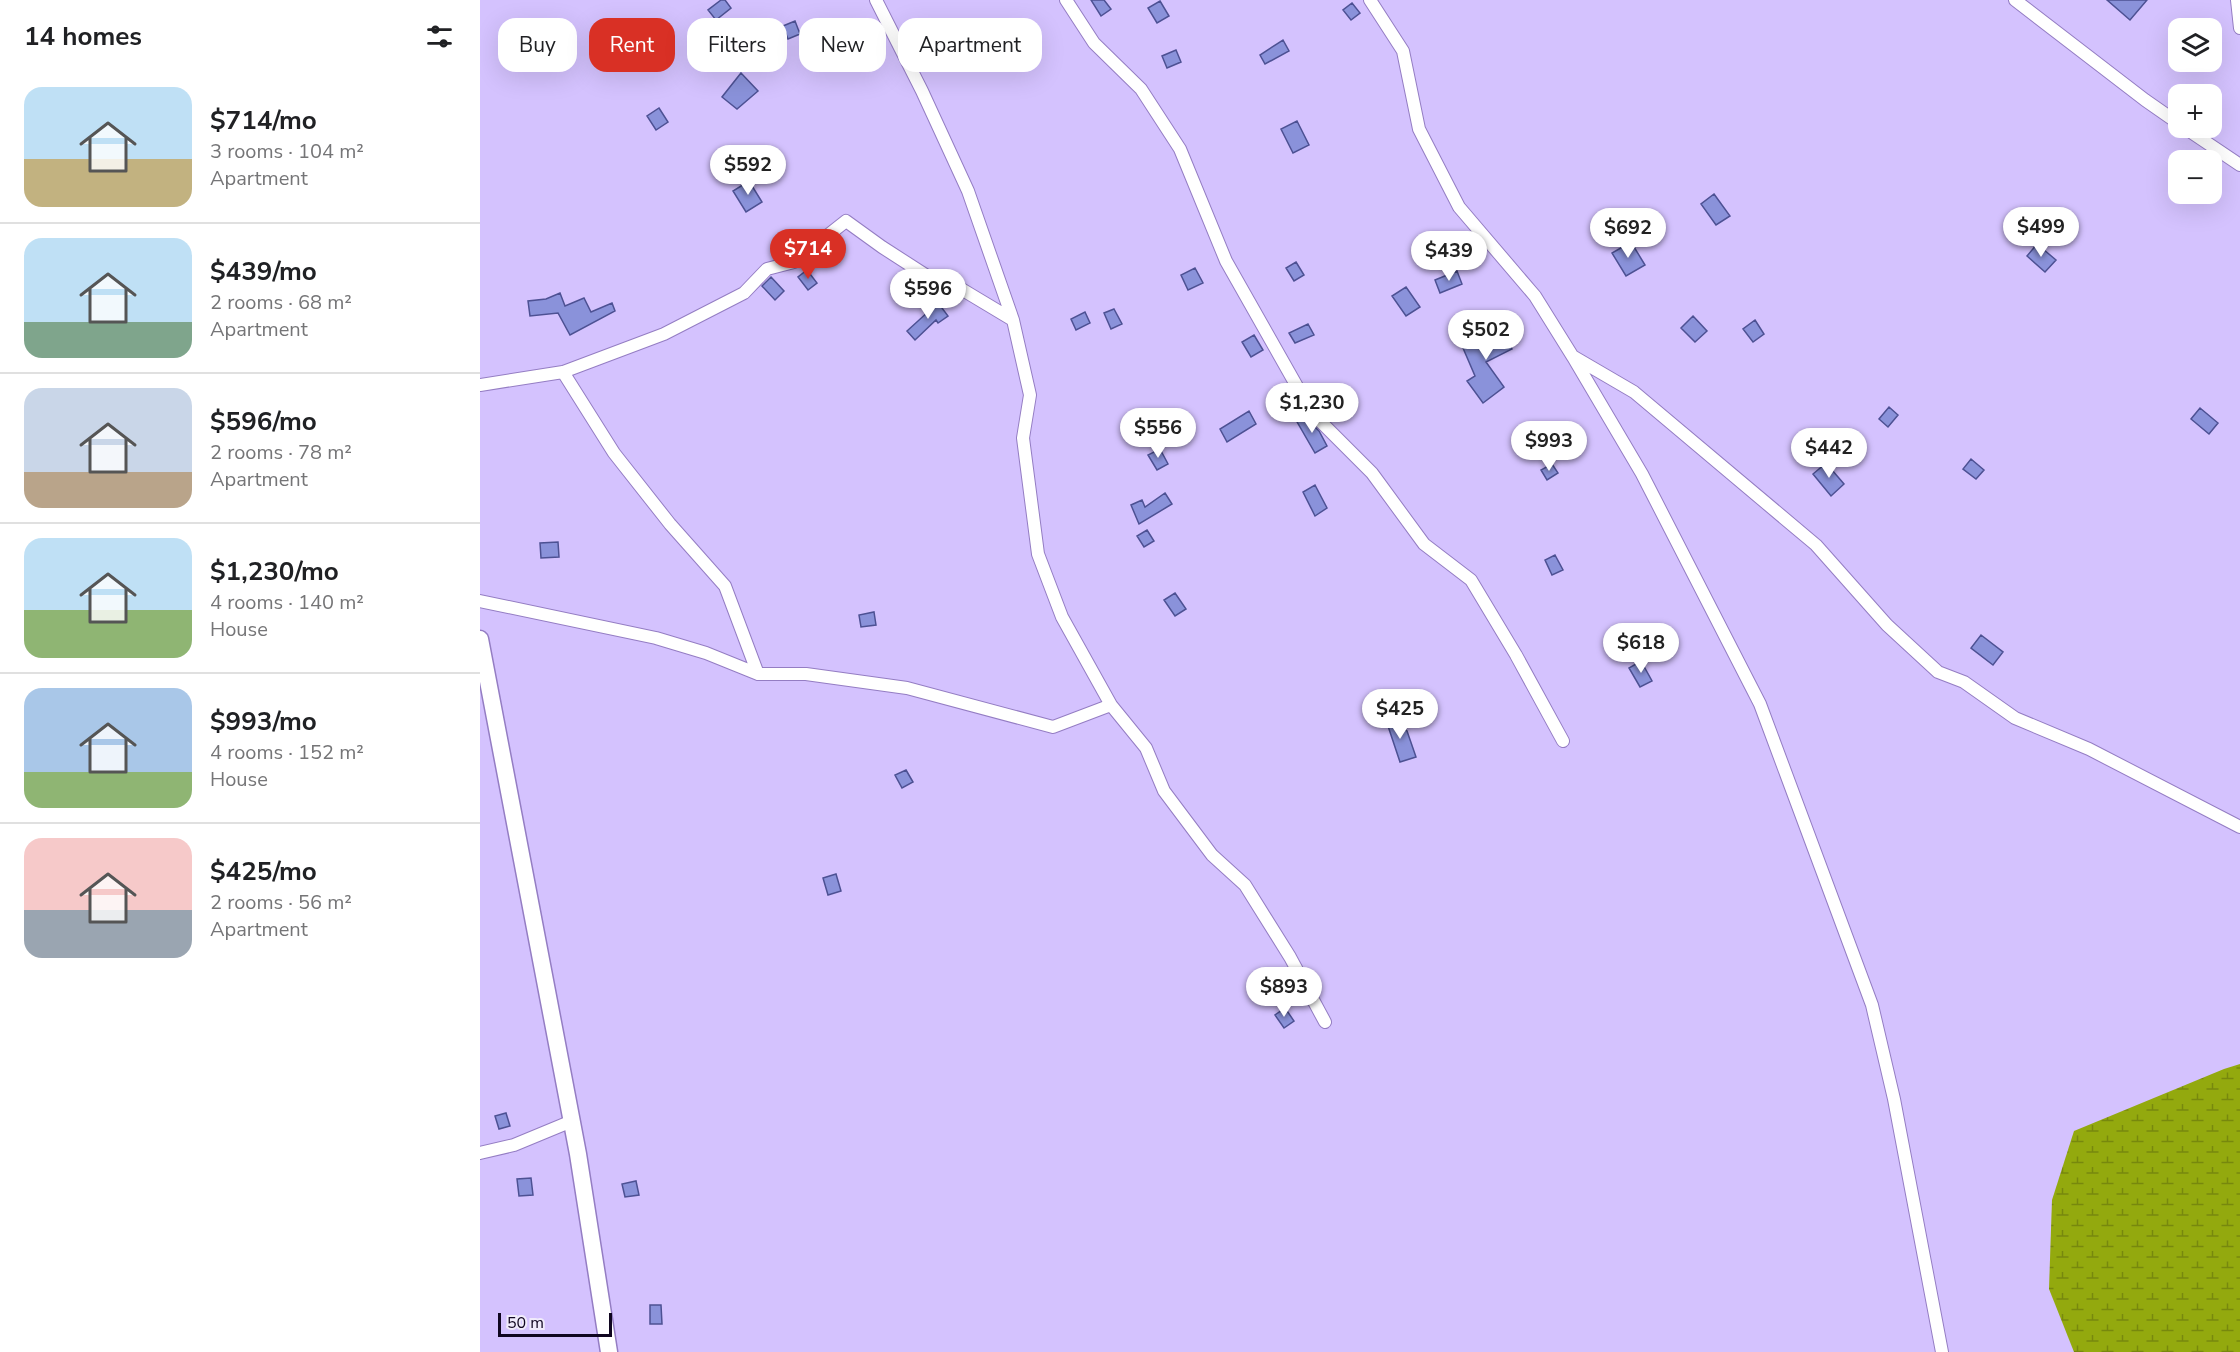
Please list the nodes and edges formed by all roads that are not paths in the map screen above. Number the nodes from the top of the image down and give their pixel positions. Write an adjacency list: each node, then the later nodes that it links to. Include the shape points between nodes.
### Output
1 (876, 0): 10 (street, via 968,191)
2 (1066, 0): 18 (street, via 1094,43 1141,89 1180,149 1226,261 1312,413 1372,473 1424,544 1471,580)
3 (1370, 0): 11 (street, via 1403,51 1419,129 1459,207 1535,296)
4 (2015, 0): 7 (street)
5 (2237, 0): 6 (street)
6 (2240, 28)
7 (2168, 116)
8 (2200, 138): 9 (street)
9 (2240, 165)
10 (1012, 320): 12 (street, via 948,281 927,276 846,221 794,262 767,269 744,293 664,334); 17 (street, via 1030,395 1023,438 1038,554 1062,617)
11 (1573, 357): 19 (street, via 1635,392 1816,545 1887,625 1938,672 1964,682 2015,718 2089,749); 24 (street, via 1642,474 1760,704 1814,845 1872,1005)
12 (563, 372): 13 (street); 16 (street, via 614,453 725,586)
13 (480, 385)
14 (480, 601): 16 (street, via 656,638)
15 (480, 639): 21 (main road)
16 (758, 674): 17 (street, via 806,674 907,688 1053,727)
17 (1111, 705): 20 (street, via 1146,748 1164,791 1212,855 1245,885)
18 (1563, 741)
19 (2240, 826)
20 (1325, 1022)
21 (572, 1121): 22 (street); 23 (main road)
22 (480, 1153)
23 (609, 1352)
24 (1942, 1352)

